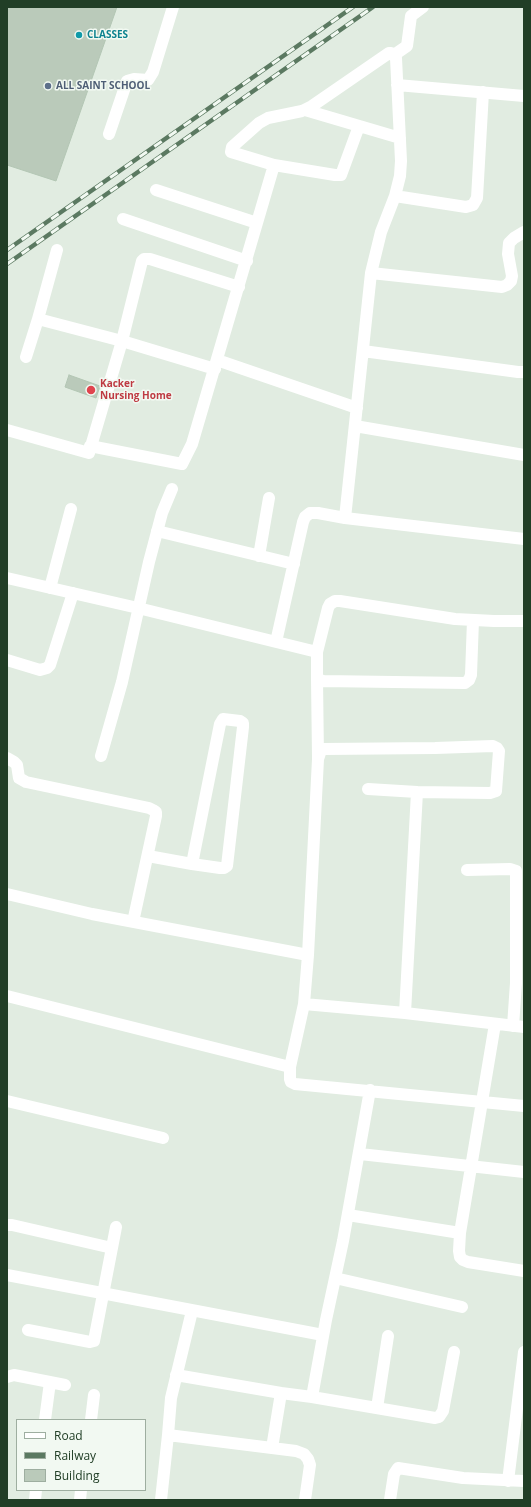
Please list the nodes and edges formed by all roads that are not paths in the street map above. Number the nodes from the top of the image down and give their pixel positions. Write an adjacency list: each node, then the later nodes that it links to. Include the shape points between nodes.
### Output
1 (173, 7): 9 (street, via 153,72 148,80 127,81)
2 (423, 7): 3 (street, via 411,16 407,46)
3 (394, 55): 4 (street); 7 (street, via 389,53)
4 (397, 85): 5 (street); 10 (street)
5 (483, 92): 6 (street); 13 (street, via 477,198 473,205 466,207)
6 (524, 96)
7 (305, 110): 8 (street); 11 (street, via 268,118 231,149 231,152)
8 (359, 126): 10 (street); 11 (street, via 341,175)
9 (109, 134)
10 (400, 138): 13 (street, via 400,176)
11 (274, 165): 15 (street)
12 (156, 190): 15 (street)
13 (395, 196): 19 (street, via 381,232)
14 (123, 219): 18 (street)
15 (258, 223): 18 (street)
16 (524, 232): 19 (street, via 509,243 512,276 511,281 502,287)
17 (57, 250): 21 (street)
18 (246, 262): 20 (street)
19 (371, 273): 23 (street)
20 (239, 286): 22 (street, via 150,259 144,260); 25 (street)
21 (38, 319): 22 (street); 24 (street)
22 (122, 341): 25 (street); 30 (street)
23 (363, 351): 26 (street); 27 (street)
24 (26, 357)
25 (216, 365): 27 (street); 30 (street, via 192,444 182,464)
26 (524, 372)
27 (357, 408): 28 (street)
28 (355, 426): 31 (street); 35 (street)
29 (7, 430): 30 (street, via 89,453)
30 (90, 446)
31 (524, 455)
32 (172, 489): 36 (street)
33 (269, 498): 38 (street)
34 (71, 509): 41 (street)
35 (345, 518): 37 (street); 39 (street, via 318,513 310,513 305,517)
36 (157, 531): 38 (street); 43 (street)
37 (524, 539)
38 (259, 556): 39 (street)
39 (294, 564): 46 (street)
40 (7, 578): 41 (street)
41 (50, 588): 42 (street)
42 (73, 594): 43 (street); 48 (street, via 47,668 40,670)
43 (138, 608): 46 (street); 50 (street, via 122,682)
44 (473, 620): 45 (street); 47 (street, via 335,601 328,608); 49 (street, via 471,675 465,683)
45 (524, 621)
46 (276, 642): 47 (street)
47 (317, 652): 49 (street)
48 (7, 660)
49 (317, 679): 52 (street)
50 (101, 756)
51 (7, 758): 55 (street, via 17,765 19,778 26,782 153,810 156,816)
52 (318, 759): 54 (street, via 321,750 324,749 493,746 499,751 496,791); 60 (street)
53 (368, 789): 54 (street)
54 (418, 792): 63 (street)
55 (148, 856): 56 (street); 59 (street)
56 (192, 864): 56 (street, via 220,868 227,866 243,727 240,721 223,719 220,724)
57 (467, 870): 65 (street, via 516,871)
58 (7, 894): 59 (street)
59 (133, 922): 60 (street)
60 (308, 955): 62 (street)
61 (7, 996): 66 (street)
62 (304, 1004): 63 (street); 66 (street)
63 (405, 1013): 64 (street)
64 (495, 1024): 65 (street); 69 (street)
65 (518, 1026)
66 (290, 1067): 67 (street, via 290,1079 295,1084)
67 (370, 1090): 69 (street); 72 (street)
68 (7, 1101): 71 (street)
69 (482, 1101): 70 (street); 73 (street)
70 (524, 1106)
71 (163, 1138)
72 (360, 1154): 73 (street); 75 (street)
73 (471, 1167): 74 (street); 78 (street)
74 (524, 1172)
75 (348, 1215): 78 (street); 82 (street)
76 (7, 1225): 79 (street)
77 (116, 1227): 79 (street)
78 (460, 1233): 80 (street, via 458,1251 463,1260)
79 (112, 1248): 83 (street)
80 (524, 1271)
81 (7, 1275): 83 (street)
82 (335, 1278): 84 (street); 87 (street)
83 (104, 1293): 85 (street); 86 (street, via 92,1342)
84 (462, 1307)
85 (192, 1310): 87 (street); 91 (street)
86 (28, 1330)
87 (323, 1335): 97 (street)
88 (388, 1336): 98 (street)
89 (454, 1352): 98 (street, via 441,1415 435,1418)
90 (524, 1352): 103 (street)
91 (176, 1375): 95 (street); 101 (street)
92 (7, 1377): 93 (street, via 14,1375)
93 (50, 1382): 94 (street); 99 (street)
94 (65, 1385)
95 (281, 1392): 97 (street); 102 (street)
96 (94, 1395): 100 (street)
97 (312, 1397): 98 (street)
98 (377, 1408)
99 (45, 1419)
100 (91, 1419)
101 (168, 1435): 102 (street); 105 (street)
102 (272, 1448): 106 (street, via 296,1451 308,1459 310,1465)
103 (508, 1481): 104 (street); 107 (street, via 463,1478 398,1468 394,1474)
104 (524, 1481)
105 (161, 1500)
106 (306, 1500)
107 (390, 1500)

